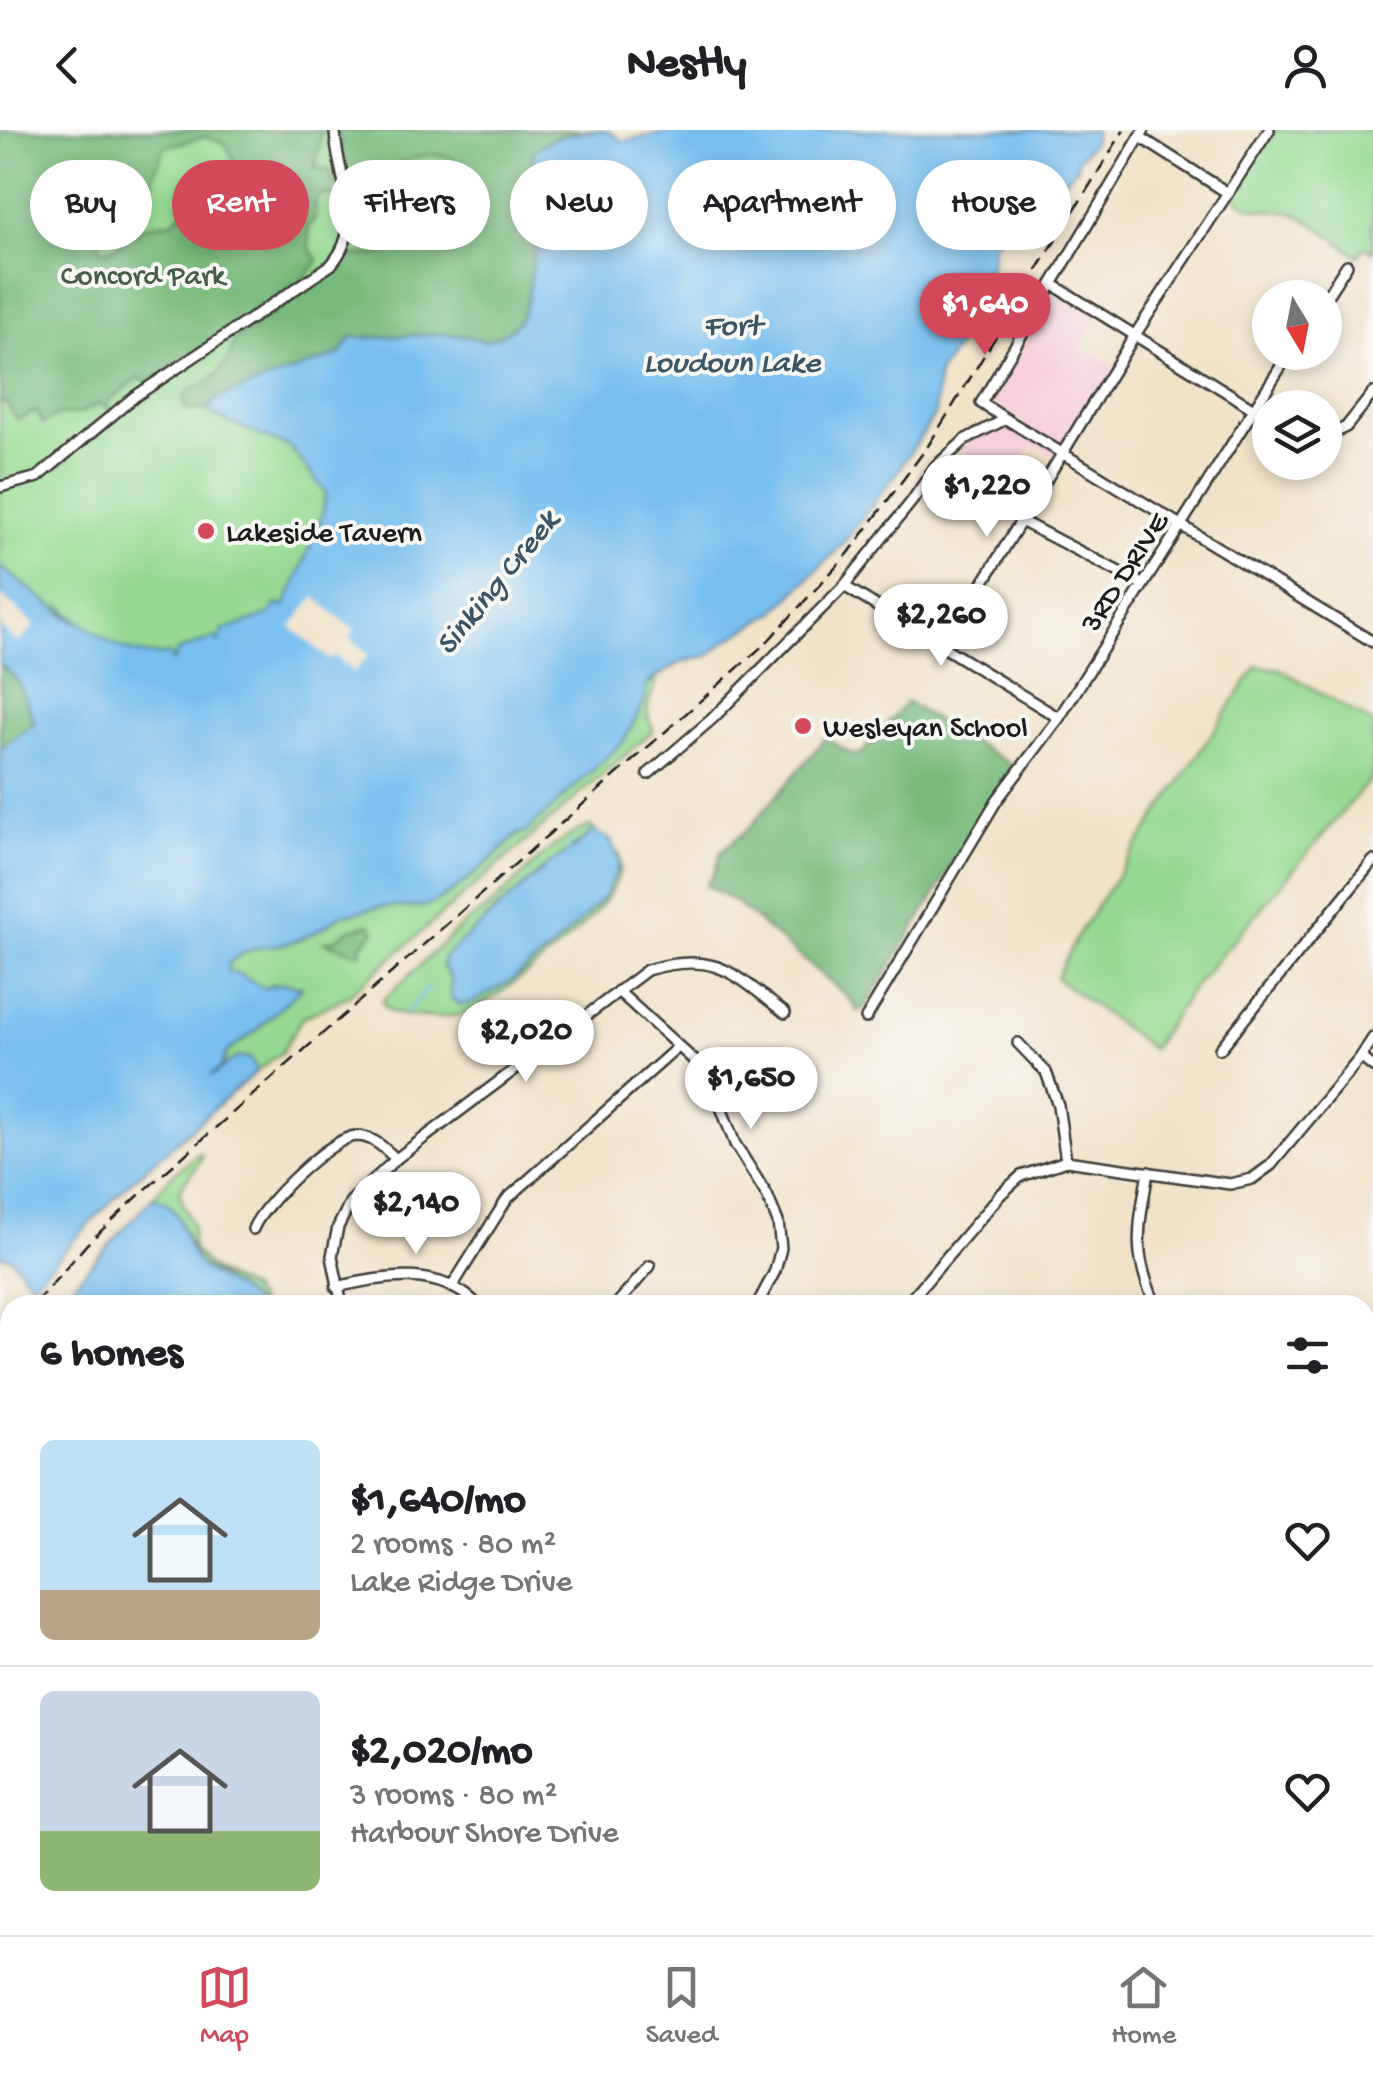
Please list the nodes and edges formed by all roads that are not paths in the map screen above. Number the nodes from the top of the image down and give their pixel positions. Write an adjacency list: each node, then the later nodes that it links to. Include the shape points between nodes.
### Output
1 (335, 130): 15 (street, via 351,208 339,256 116,412 38,477)
2 (1270, 130): 4 (street)
3 (1142, 134): 4 (street); 7 (street)
4 (1228, 194): 8 (street)
5 (1347, 265): 6 (street)
6 (1337, 280)
7 (1052, 284): 8 (street); 12 (street, via 981,403)
8 (1135, 335): 10 (street); 14 (street)
9 (1373, 393): 13 (street)
10 (1252, 408)
11 (1252, 411): 17 (street, 3RD DRIVE)
12 (1006, 418): 14 (street); 19 (street, via 966,439 935,467)
13 (1342, 428)
14 (1063, 452): 16 (street); 17 (street)
15 (0, 487)
16 (1021, 521): 18 (street); 21 (street)
17 (1183, 526): 18 (street, 3RD DRIVE); 20 (street)
18 (1142, 584): 22 (street, 3RD DRIVE)
19 (844, 586): 21 (street); 23 (street)
20 (1373, 642)
21 (943, 648): 22 (street)
22 (1059, 718): 27 (street, 3RD DRIVE, via 997,800)
23 (648, 774)
24 (1373, 861): 31 (street)
25 (618, 991): 26 (street, via 647,970 694,961 733,973); 30 (street); 34 (street)
26 (785, 1013)
27 (866, 1018)
28 (1373, 1038): 32 (street)
29 (1018, 1043): 35 (street, via 1046,1072)
30 (678, 1047): 39 (street, via 507,1199); 44 (street, via 708,1072 735,1144 778,1222 781,1248)
31 (1220, 1049)
32 (1362, 1057): 33 (street); 36 (street, via 1271,1166 1252,1179 1230,1184)
33 (1373, 1068)
34 (396, 1159): 37 (street, via 377,1141 354,1136 332,1146 260,1212); 40 (street, via 351,1201 338,1227 332,1256)
35 (1066, 1162): 36 (street); 45 (street, via 1021,1176)
36 (1148, 1172): 46 (street, via 1136,1238)
37 (253, 1229)
38 (650, 1266): 43 (street)
39 (453, 1285): 40 (street, via 421,1276); 42 (street)
40 (336, 1287): 41 (street)
41 (339, 1295)
42 (466, 1295)
43 (625, 1295)
44 (762, 1295)
45 (915, 1295)
46 (1151, 1295)

